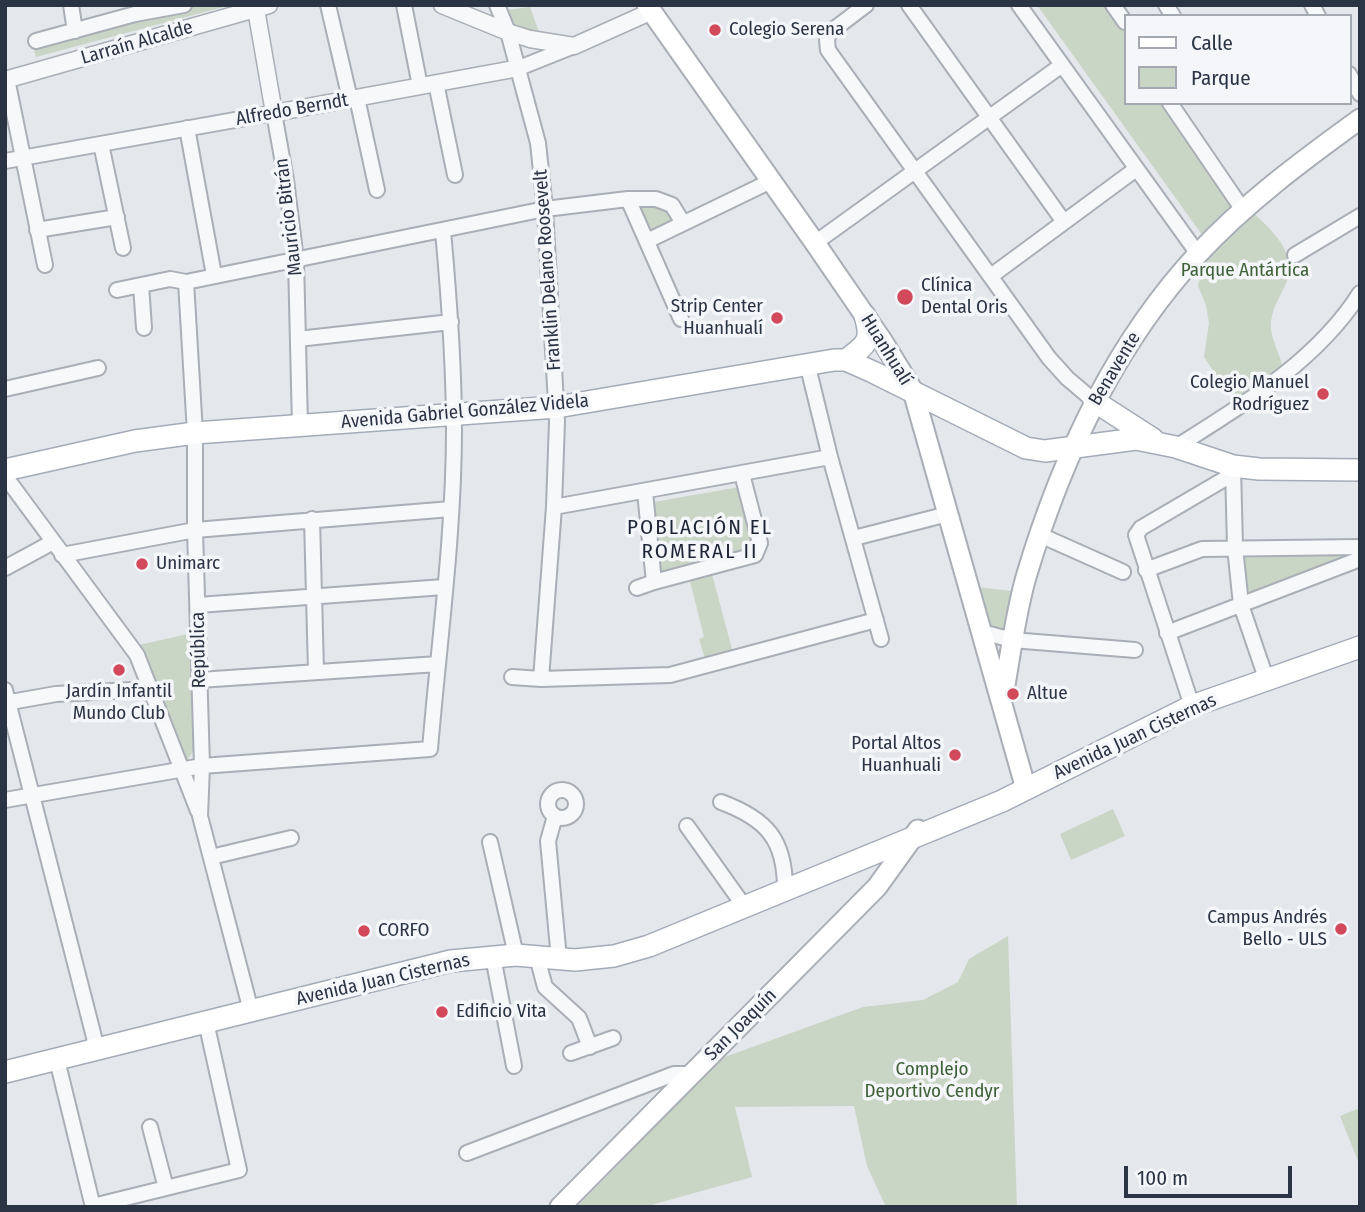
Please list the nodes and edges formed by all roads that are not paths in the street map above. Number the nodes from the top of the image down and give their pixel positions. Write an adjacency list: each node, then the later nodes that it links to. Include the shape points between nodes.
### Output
1 (71, 5): 14 (street)
2 (182, 5): 14 (street, Larraín Alcalde)
3 (328, 5): 24 (street)
4 (404, 5): 22 (street)
5 (442, 5): 15 (street)
6 (497, 5): 15 (street, Franklin Delano Roosevelt)
7 (866, 5): 34 (street, via 832,30 827,45)
8 (909, 5): 27 (street)
9 (1019, 5): 18 (street)
10 (1113, 5): 13 (street)
11 (263, 7): 21 (street, Larraín Alcalde); 26 (street, Mauricio Bitrán)
12 (654, 7): 17 (street); 36 (main road, Huanhualí)
13 (1124, 21)
14 (75, 31): 16 (street, Larraín Alcalde)
15 (508, 32): 17 (street); 19 (street, Franklin Delano Roosevelt)
16 (36, 41)
17 (574, 46): 19 (street, Alfredo Berndt)
18 (1062, 65): 27 (street); 33 (street)
19 (519, 68): 22 (street, Alfredo Berndt); 39 (street, Franklin Delano Roosevelt, via 538,143)
20 (1351, 78): 23 (street)
21 (6, 80): 31 (street)
22 (428, 85): 24 (street, Alfredo Berndt); 35 (street)
23 (1360, 94)
24 (353, 98): 26 (street, Alfredo Berndt); 37 (street)
25 (1171, 105): 40 (street)
26 (274, 113): 29 (street, Alfredo Berndt); 52 (street, Mauricio Bitrán)
27 (989, 118): 34 (street); 43 (street)
28 (1360, 119): 40 (main road, Benavente)
29 (187, 128): 30 (street, Alfredo Berndt); 54 (street)
30 (101, 144): 31 (street, Alfredo Berndt); 42 (street)
31 (23, 158): 32 (street, Alfredo Berndt); 45 (street)
32 (5, 162)
33 (1136, 169): 43 (street); 50 (street)
34 (915, 172): 48 (street); 55 (street)
35 (455, 175)
36 (771, 181): 44 (street); 48 (main road, Huanhualí)
37 (377, 190)
38 (628, 199): 39 (street); 44 (street, via 666,201); 47 (street)
39 (545, 209): 46 (street); 71 (street, Franklin Delano Roosevelt)
40 (1243, 209): 50 (main road, Benavente)
41 (1360, 216): 51 (street)
42 (117, 217): 45 (street); 49 (street)
43 (1064, 222): 55 (street)
44 (683, 223): 47 (street)
45 (37, 230): 53 (street)
46 (443, 231): 52 (street); 62 (street)
47 (647, 241): 61 (street)
48 (816, 243): 60 (main road, Huanhualí)
49 (123, 248)
50 (1198, 254): 70 (main road, Benavente, via 1134,334)
51 (1295, 255)
52 (296, 260): 54 (street); 64 (street, Mauricio Bitrán)
53 (45, 265)
54 (214, 275): 56 (street)
55 (991, 276): 70 (street, via 1054,363)
56 (186, 282): 57 (street, via 170,279); 74 (street, República)
57 (141, 285): 58 (street); 63 (street)
58 (117, 290)
59 (1360, 293): 75 (street, via 1295,365 1235,410)
60 (865, 316): 65 (main road, via 870,332 866,343); 69 (main road, Huanhualí)
61 (681, 319)
62 (451, 322): 64 (street); 72 (street)
63 (144, 328)
64 (298, 339): 73 (street, Mauricio Bitrán)
65 (846, 360): 66 (main road, Avenida Gabriel González Videla); 69 (main road, Avenida Gabriel González Videla)
66 (807, 363): 71 (main road, Avenida Gabriel González Videla); 77 (street)
67 (98, 368): 68 (street)
68 (5, 389)
69 (913, 391): 76 (main road, Avenida Gabriel González Videla, via 1026,448); 86 (main road, Huanhualí)
70 (1094, 401): 75 (main road); 76 (main road, Benavente)
71 (557, 407): 72 (main road, Avenida Gabriel González Videla); 84 (street, Franklin Delano Roosevelt)
72 (454, 414): 73 (main road, Avenida Gabriel González Videla); 85 (street)
73 (300, 426): 74 (main road, Avenida Gabriel González Videla)
74 (195, 433): 78 (main road, Avenida Gabriel González Videla, via 135,441); 88 (street, República)
75 (1168, 445): 76 (main road, Avenida Gabriel González Videla, via 1136,439); 79 (main road)
76 (1073, 448): 89 (main road, Benavente)
77 (830, 457): 81 (street); 90 (street)
78 (5, 470)
79 (1233, 470): 80 (main road); 92 (street); 97 (street, via 1137,531)
80 (1360, 470)
81 (742, 474): 83 (street); 99 (street, via 760,543 755,555)
82 (5, 476): 91 (street)
83 (645, 492): 84 (street); 99 (street)
84 (554, 507): 115 (street, Franklin Delano Roosevelt)
85 (451, 509): 87 (street); 100 (street)
86 (948, 514): 90 (street); 106 (main road, Huanhualí)
87 (313, 519): 88 (street); 102 (street)
88 (195, 530): 94 (street); 104 (street, República)
89 (1040, 535): 98 (street); 109 (main road, Benavente)
90 (854, 538): 105 (street)
91 (53, 542): 94 (street); 96 (street)
92 (1235, 547): 93 (street); 97 (street, via 1202,549); 103 (street)
93 (1360, 547)
94 (62, 555): 118 (street, via 137,655)
95 (1360, 559): 103 (street)
96 (5, 568)
97 (1146, 570): 107 (street)
98 (1123, 572)
99 (654, 582): 101 (street)
100 (444, 587): 102 (street); 112 (street)
101 (637, 588)
102 (314, 595): 104 (street); 113 (street)
103 (1241, 605): 107 (street); 117 (street)
104 (198, 606): 116 (street, República)
105 (876, 620): 108 (street); 115 (street, via 670,675)
106 (982, 632): 109 (street); 121 (main road, Huanhualí)
107 (1167, 633): 120 (street)
108 (881, 639)
109 (1012, 640): 111 (street); 121 (main road, Benavente)
110 (1360, 647): 117 (main road, Avenida Juan Cisternas)
111 (1135, 650)
112 (438, 664): 113 (street); 122 (street, via 430,749)
113 (316, 671): 116 (street)
114 (512, 677): 115 (street)
115 (541, 679)
116 (199, 680): 122 (street, República)
117 (1267, 681): 120 (main road, Avenida Juan Cisternas)
118 (151, 689): 119 (street); 123 (street)
119 (6, 698): 125 (street)
120 (1192, 706): 124 (main road, Avenida Juan Cisternas)
121 (1004, 708): 124 (main road, Huanhualí)
122 (202, 766): 123 (street); 128 (street, República)
123 (181, 769): 125 (street); 128 (street)
124 (1017, 788): 131 (main road, Avenida Juan Cisternas)
125 (31, 794): 126 (street); 144 (street)
126 (5, 800)
127 (721, 802): 135 (street, via 762,824 774,837 780,847)
128 (200, 816): 134 (street, República)
129 (555, 816): 139 (street, via 548,841)
130 (687, 826): 136 (street)
131 (914, 836): 135 (main road, Avenida Juan Cisternas); 149 (main road, San Joaquín, via 877,887)
132 (291, 838): 134 (street)
133 (489, 842): 137 (street)
134 (212, 857): 140 (street, República)
135 (785, 889): 136 (main road, Avenida Juan Cisternas)
136 (744, 906): 139 (main road, Avenida Juan Cisternas, via 614,956)
137 (526, 956): 138 (main road, Avenida Juan Cisternas); 139 (main road, Avenida Juan Cisternas); 143 (street, via 545,987 579,1018)
138 (493, 957): 140 (main road, Avenida Juan Cisternas, via 451,961); 147 (street)
139 (559, 959)
140 (251, 1011): 141 (main road, Avenida Juan Cisternas)
141 (206, 1022): 144 (main road, Avenida Juan Cisternas); 152 (street, via 239,1170)
142 (613, 1038): 143 (street)
143 (590, 1047): 145 (street)
144 (95, 1049): 146 (main road, Avenida Juan Cisternas)
145 (571, 1054)
146 (57, 1060): 148 (main road, Avenida Juan Cisternas); 152 (street, via 92,1203)
147 (514, 1066)
148 (5, 1072)
149 (691, 1074): 151 (street, via 674,1074); 153 (main road, San Joaquín)
150 (150, 1127): 152 (street)
151 (467, 1153)
152 (166, 1188)
153 (559, 1207)

